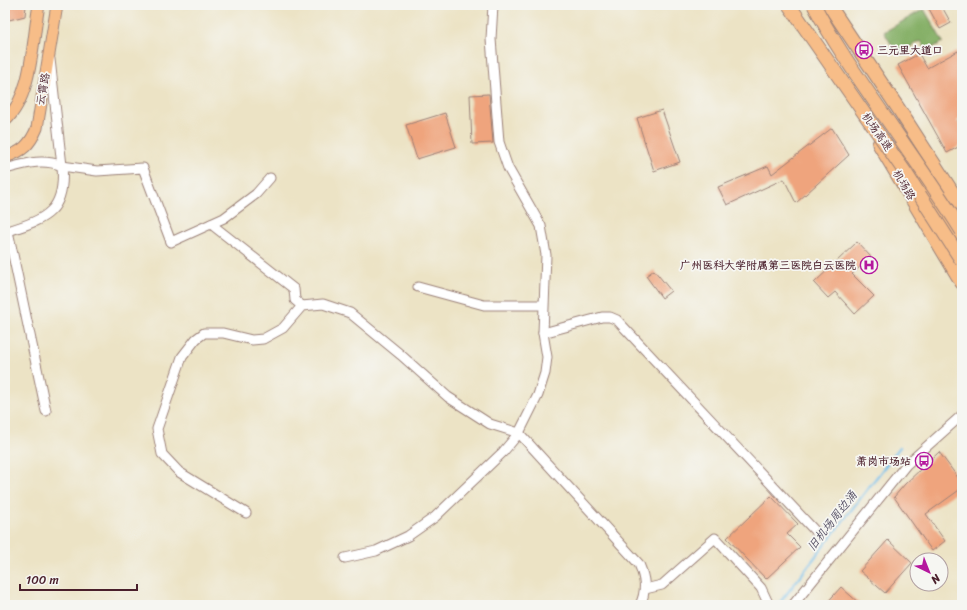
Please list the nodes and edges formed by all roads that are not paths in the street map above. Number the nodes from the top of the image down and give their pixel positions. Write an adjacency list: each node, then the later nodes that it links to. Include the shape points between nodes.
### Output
1 (39, 5): 10 (main road, 云霄路, via 26,82 15,110)
2 (57, 5): 9 (main road, 云霄路)
3 (493, 5): 23 (street, via 491,39 499,142 508,168 541,226 546,255)
4 (789, 5): 20 (highway, 机场高速, bridge, via 907,175)
5 (797, 5): 21 (highway, 机场路)
6 (814, 5): 18 (highway, 机场高速, bridge, via 849,64); 19 (highway, bridge, via 921,182)
7 (826, 5): 16 (main road)
8 (829, 5): 15 (highway)
9 (50, 53): 11 (main road, 云霄路, via 32,140 26,148); 12 (street)
10 (5, 121)
11 (5, 157)
12 (62, 166): 13 (street, via 44,161); 17 (street, via 97,171 143,168 171,242); 26 (street, via 64,184 58,204 33,224 8,231)
13 (5, 169)
14 (270, 178): 17 (street, via 256,194 224,218)
15 (962, 207)
16 (962, 219)
17 (211, 224): 24 (street, via 294,289 295,300)
18 (962, 231)
19 (962, 243)
20 (962, 261)
21 (962, 282)
22 (418, 287): 23 (street, via 484,305)
23 (544, 305): 25 (street)
24 (302, 306): 28 (street, via 323,304 350,313 448,397 490,424); 29 (street, via 282,328 263,339 252,340 223,333 204,333 196,339 182,357 157,429 162,454 178,472)
25 (543, 333): 28 (street, via 547,357 545,373 538,395); 30 (street, via 602,317 617,320)
26 (46, 411)
27 (962, 415): 35 (street, via 906,465)
28 (519, 433): 31 (street, via 435,518 408,536 376,551); 32 (street, via 639,564)
29 (246, 514)
30 (816, 532)
31 (345, 558)
32 (645, 589): 33 (street); 34 (street, via 662,585 715,538 761,588)
33 (640, 605)
34 (769, 605)
35 (793, 605)

